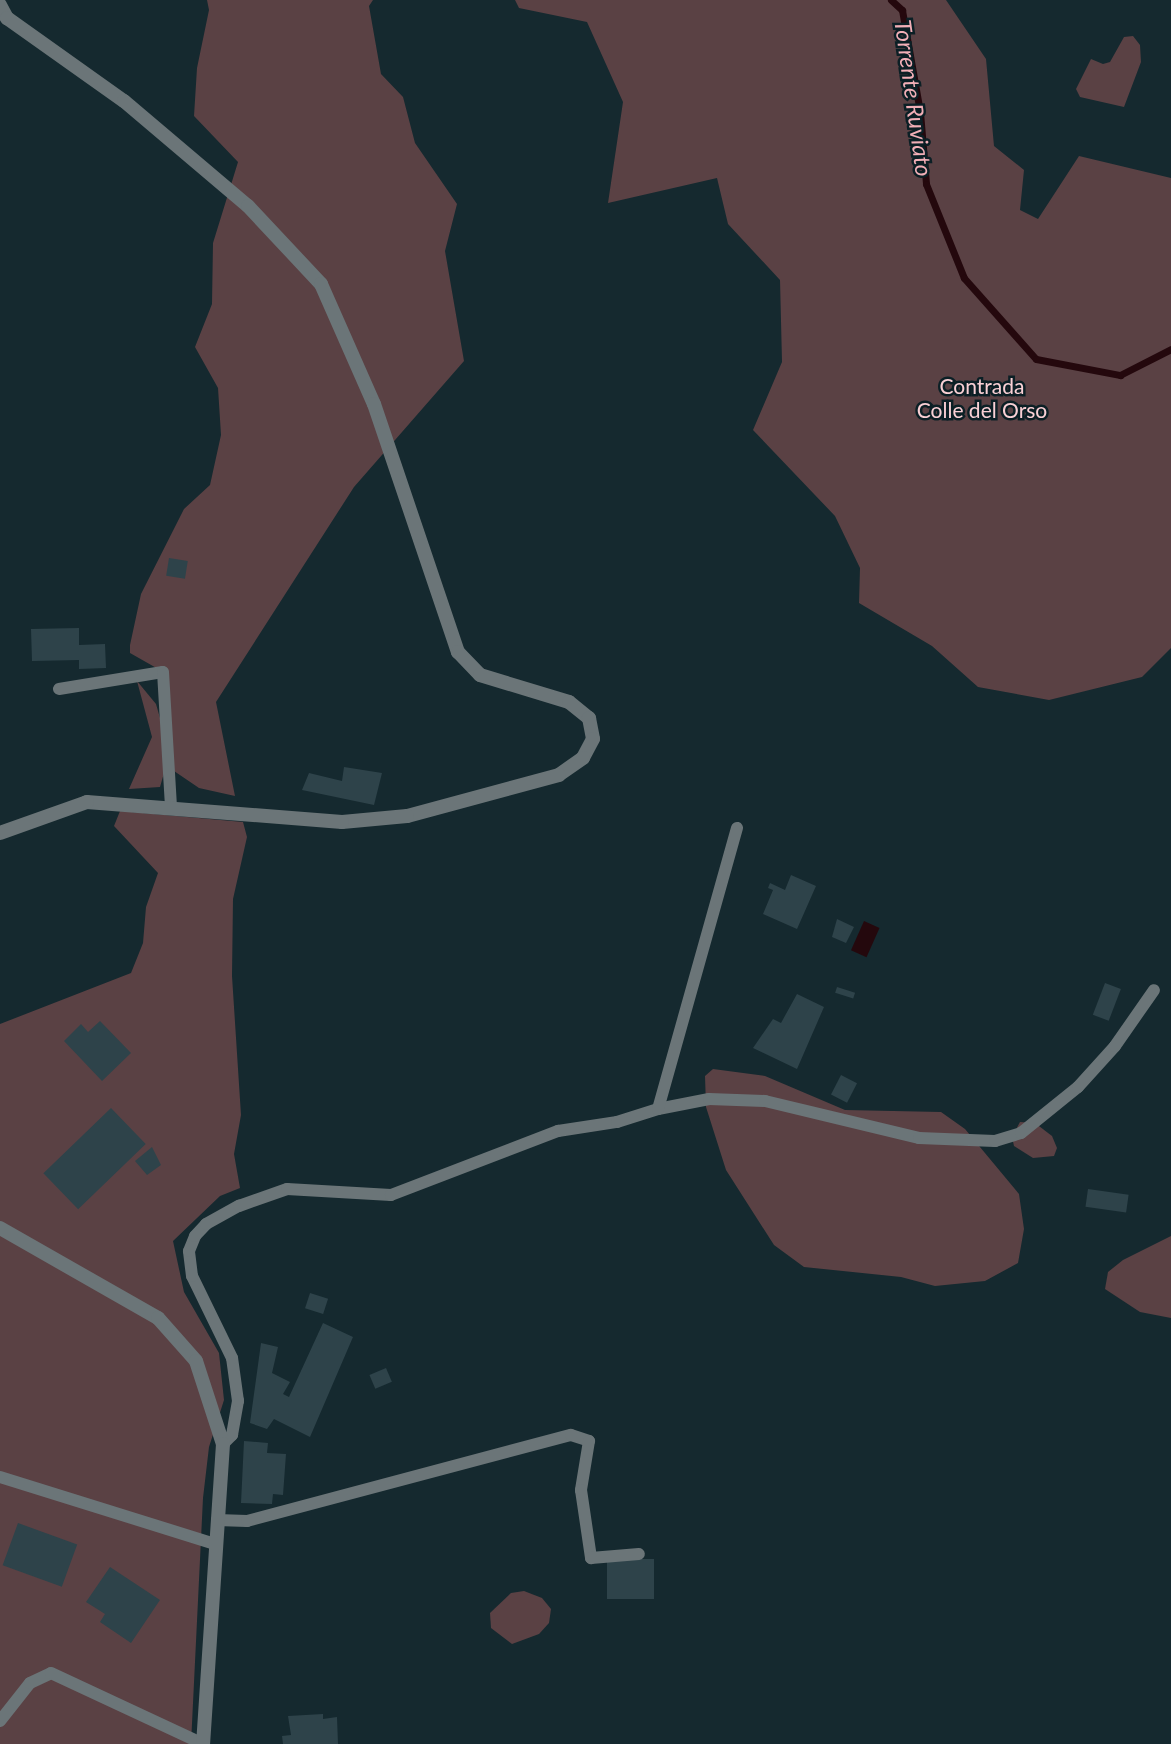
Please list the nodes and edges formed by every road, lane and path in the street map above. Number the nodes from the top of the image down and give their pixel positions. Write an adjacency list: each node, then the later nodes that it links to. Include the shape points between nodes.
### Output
1 (0, 5): 3 (street, via 7,18 124,101 248,206 321,284 374,404 458,653 480,675 569,702 589,718 593,740 583,758 559,775 407,816 342,822)
2 (59, 689): 3 (lane, via 163,672)
3 (172, 806): 5 (street, via 87,803)
4 (737, 828): 7 (lane)
5 (0, 834)
6 (1154, 990): 7 (lane, via 1115,1046 1078,1087 1021,1133 995,1141 919,1138 765,1101 709,1099)
7 (658, 1109): 9 (lane, via 617,1122 558,1131 391,1195 287,1189 206,1224 190,1251 192,1276 232,1358 238,1401 232,1435)
8 (0, 1228): 9 (street, via 158,1318 196,1361)
9 (223, 1444): 11 (street)
10 (0, 1477): 12 (lane)
11 (217, 1520): 12 (street); 13 (lane, via 247,1521 571,1435 589,1441 581,1490 591,1558)
12 (215, 1544): 15 (street)
13 (639, 1554)
14 (0, 1721): 15 (lane, via 30,1683 51,1673)
15 (202, 1744)

